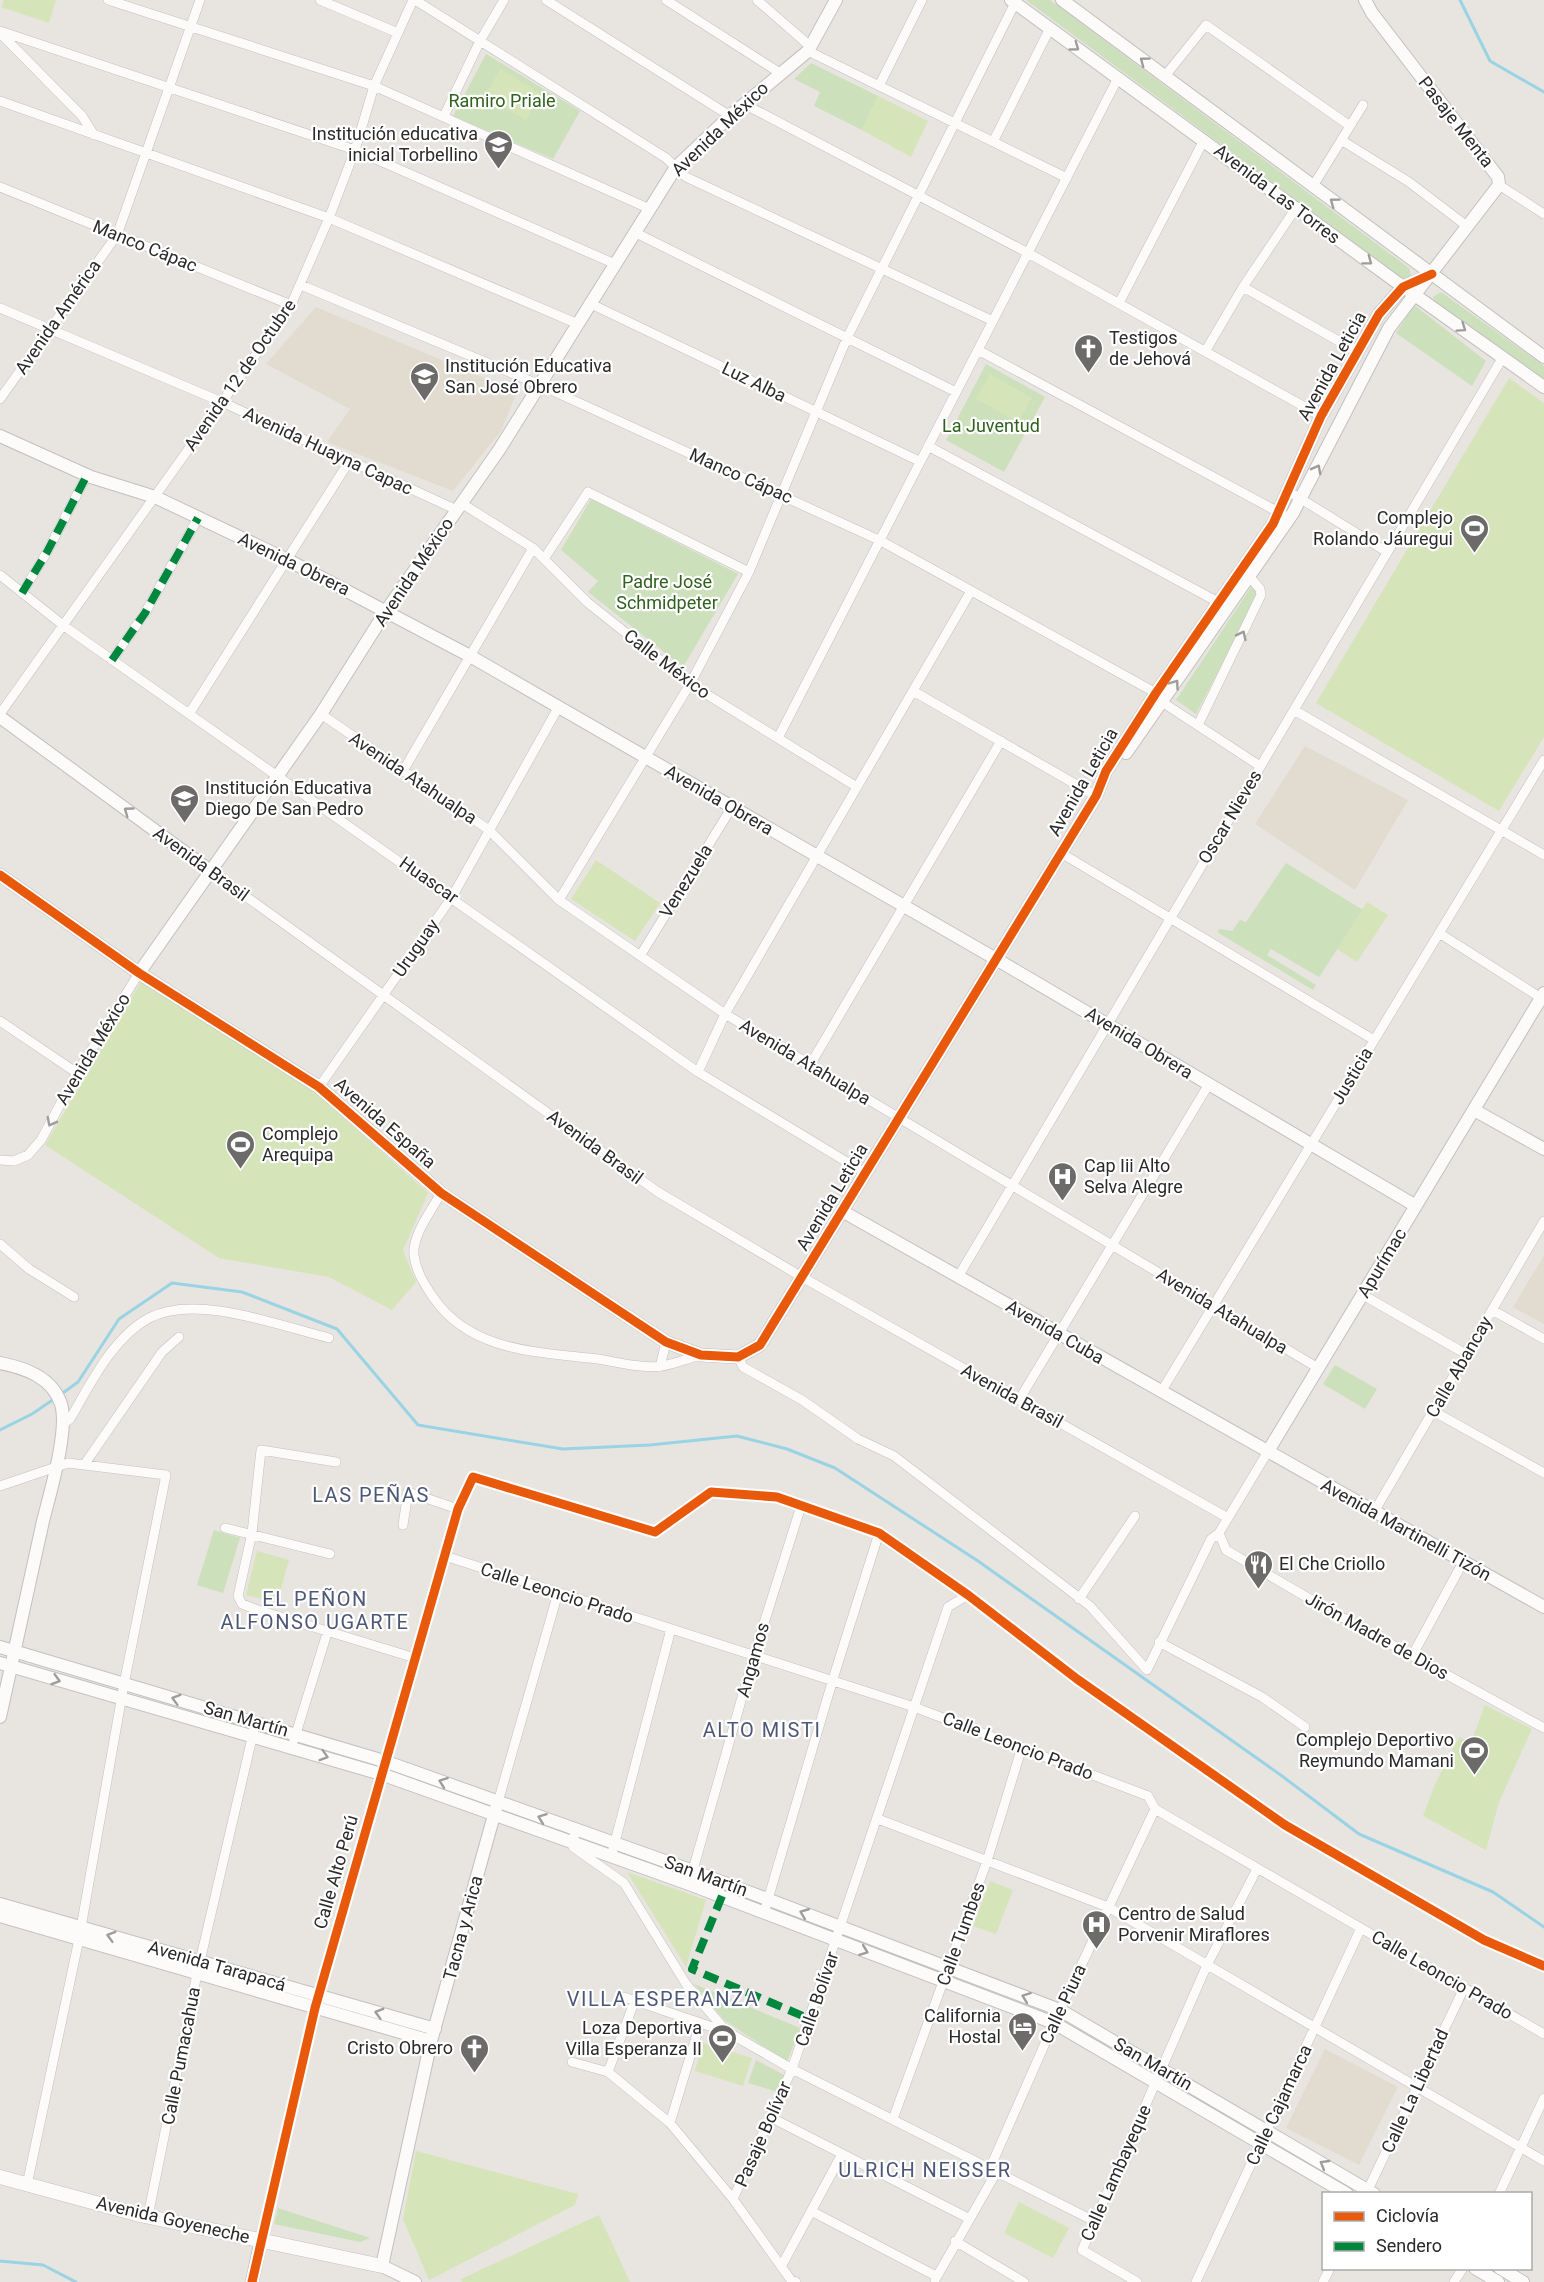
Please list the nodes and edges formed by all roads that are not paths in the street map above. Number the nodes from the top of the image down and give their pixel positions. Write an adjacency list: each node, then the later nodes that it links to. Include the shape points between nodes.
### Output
1 (108, 0): 14 (street)
2 (200, 0): 14 (street, Avenida América)
3 (320, 0): 17 (street)
4 (414, 0): 17 (street, Avenida 12 de Octubre); 18 (street)
5 (504, 0): 18 (street)
6 (546, 0): 30 (street)
7 (666, 0): 20 (street)
8 (756, 0): 19 (street)
9 (836, 0): 19 (street, Avenida México)
10 (921, 0): 24 (street)
11 (1062, 0): 21 (street, Avenida Las Torres, one-way to 11)
12 (1365, 0): 41 (street, Pasaje Menta, via 1498,177)
13 (1013, 2): 15 (street, Avenida Las Torres); 31 (street)
14 (190, 28): 23 (street); 25 (street, Avenida América)
15 (1050, 28): 22 (street, Avenida Las Torres, one-way to 22); 36 (street)
16 (0, 32): 25 (street); 33 (street, via 82,116)
17 (398, 33): 23 (street, Avenida 12 de Octubre)
18 (480, 40): 29 (street); 39 (street)
19 (809, 49): 20 (street, Avenida México); 24 (street)
20 (780, 73): 27 (street, Avenida México)
21 (1165, 76): 32 (street, via 1206,25); 42 (street, Avenida Las Torres)
22 (1119, 78): 34 (street, Avenida Las Torres); 40 (street)
23 (374, 86): 29 (street); 37 (street, Avenida 12 de Octubre)
24 (879, 86): 31 (street)
25 (169, 88): 37 (street); 38 (street, Avenida América)
26 (0, 101): 33 (street)
27 (744, 104): 30 (street, Avenida México); 44 (street)
28 (1363, 105): 32 (street)
29 (444, 116): 46 (street)
30 (730, 116): 39 (street, Avenida México)
31 (955, 123): 36 (street); 44 (street)
32 (1350, 126): 35 (street)
33 (94, 135): 38 (street)
34 (1204, 140): 45 (street, Avenida Las Torres); 61 (street)
35 (1341, 140): 42 (street); 49 (street, via 1409,182)
36 (993, 142): 40 (street)
37 (355, 150): 48 (street, Avenida 12 de Octubre); 53 (street)
38 (146, 153): 48 (street); 51 (street, Avenida América)
39 (676, 167): 46 (street, Avenida México); 54 (street, via 686,177)
40 (1067, 178): 52 (street)
41 (1499, 185): 47 (street); 49 (street, Pasaje Menta)
42 (1313, 186): 55 (street, Avenida Las Torres, one-way to 42)
43 (0, 187): 51 (street, Manco Cápac)
44 (918, 196): 52 (street); 54 (street)
45 (1296, 208): 57 (street, Avenida Las Torres, one-way to 57); 58 (street)
46 (650, 209): 50 (street, Avenida México)
47 (1544, 214)
48 (329, 218): 56 (street, Avenida 12 de Octubre); 65 (street)
49 (1468, 227): 55 (street, Pasaje Menta)
50 (634, 232): 53 (street, Avenida México); 67 (street)
51 (117, 235): 62 (street, Manco Cápac); 66 (street, Avenida América)
52 (1028, 253): 61 (street); 64 (street)
53 (615, 264): 60 (street, Avenida México)
54 (883, 268): 64 (street); 67 (street)
55 (1432, 274): 57 (street, Avenida Leticia); 59 (street, Avenida Leticia); 72 (street, Avenida Las Torres)
56 (301, 285): 62 (street, Avenida 12 de Octubre); 73 (street, Manco Cápac)
57 (1402, 286): 59 (street, Avenida Las Torres); 70 (street, Avenida Leticia, via 1379,314)
58 (1243, 287): 69 (street); 70 (street)
59 (1414, 295): 71 (street, Avenida Las Torres, one-way to 71); 88 (street, Avenida Leticia, one-way to 59, via 1389,328)
60 (590, 303): 65 (street, Avenida México); 78 (street, Luz Alba)
61 (1119, 303): 69 (street)
62 (291, 305): 77 (street, Avenida 12 de Octubre)
63 (0, 309): 66 (street, Avenida Huayna Capac)
64 (993, 321): 68 (street)
65 (578, 324): 73 (street, Avenida México)
66 (49, 329): 76 (street, Avenida América); 77 (street, Avenida Huayna Capac)
67 (847, 338): 75 (street); 78 (street)
68 (978, 350): 75 (street); 90 (street)
69 (1206, 350): 79 (street)
70 (1358, 352): 79 (street, Avenida Leticia)
71 (1503, 357): 74 (street, Avenida Las Torres); 94 (street, Oscar Nieves)
72 (1544, 357)
73 (540, 385): 86 (street, Manco Cápac); 89 (street, Avenida México)
74 (1544, 387)
75 (956, 392): 81 (street)
76 (0, 399)
77 (222, 402): 82 (street, Avenida Huayna Capac); 87 (street, Avenida 12 de Octubre)
78 (815, 411): 83 (street, Luz Alba); 86 (street)
79 (1321, 416): 85 (street, Avenida Leticia)
80 (0, 436): 84 (street, Avenida Obrera)
81 (928, 446): 83 (street); 102 (street)
82 (350, 460): 89 (street, Avenida Huayna Capac); 96 (street)
83 (919, 461): 92 (street)
84 (87, 476): 87 (street, Avenida Obrera); 101 (street)
85 (1288, 491): 88 (street); 90 (street, Avenida Leticia)
86 (781, 494): 92 (street, Manco Cápac); 97 (street)
87 (155, 498): 91 (street, Avenida Obrera); 104 (street, Avenida 12 de Octubre)
88 (1301, 500): 90 (street, Avenida Leticia); 94 (street)
89 (459, 507): 93 (street, Calle México); 103 (street, Avenida México)
90 (1284, 515): 99 (street, Avenida Leticia); 102 (street, Avenida Leticia)
91 (198, 518): 96 (street, Avenida Obrera); 106 (street, via 145,613)
92 (881, 541): 100 (street, Manco Cápac); 116 (street)
93 (533, 548): 95 (street, Calle México); 105 (street)
94 (1387, 552): 111 (street, Oscar Nieves)
95 (544, 559): 97 (street, via 588,492); 107 (street, Calle México, via 586,602)
96 (288, 560): 103 (street, Avenida Obrera); 112 (street)
97 (749, 572): 107 (street)
98 (0, 575): 101 (street, Huascar)
99 (1249, 576): 109 (street, Avenida Leticia, one-way to 99); 115 (street, one-way to 99, via 1261,595)
100 (971, 591): 108 (street); 109 (street, Manco Cápac)
101 (22, 592): 104 (street, Huascar)
102 (1218, 602): 109 (street, Avenida Leticia)
103 (386, 611): 105 (street, Avenida Obrera); 113 (street, Avenida México)
104 (64, 626): 106 (street, Huascar); 114 (street, Avenida 12 de Octubre)
105 (470, 656): 110 (street, Avenida Obrera); 121 (street)
106 (112, 660): 112 (street, Huascar)
107 (690, 684): 116 (street, Calle México); 118 (street)
108 (913, 691): 117 (street); 123 (street)
109 (1159, 697): 115 (street, Manco Cápac); 124 (street, Avenida Leticia, via 1106,771)
110 (558, 708): 118 (street, Avenida Obrera); 126 (street, Uruguay)
111 (1294, 710): 120 (street, Oscar Nieves); 127 (street)
112 (189, 714): 122 (street, Huascar)
113 (321, 714): 121 (street, Avenida Atahualpa); 122 (street, Avenida México)
114 (0, 716): 131 (street, Avenida Brasil, one-way to 114)
115 (1198, 725): 120 (street, Manco Cápac)
116 (778, 738): 123 (street, Calle México)
117 (1001, 741): 124 (street); 135 (street)
118 (645, 758): 125 (street, Avenida Obrera); 134 (street)
119 (1544, 760): 127 (street, Justicia)
120 (1260, 766): 136 (street, Oscar Nieves)
121 (403, 771): 126 (street, Avenida Atahualpa)
122 (277, 775): 131 (street, Avenida México); 133 (street, Huascar)
123 (857, 786): 130 (street)
124 (1096, 796): 128 (street, Avenida Leticia)
125 (732, 807): 130 (street, Avenida Obrera); 138 (street, Venezuela)
126 (489, 830): 133 (street, Uruguay); 134 (street, Avenida Atahualpa)
127 (1501, 830): 129 (street); 137 (street, Justicia)
128 (1061, 853): 136 (street); 139 (street, Avenida Leticia)
129 (1544, 855)
130 (817, 856): 135 (street, Avenida Obrera); 143 (street)
131 (209, 870): 140 (street, Avenida México); 141 (street, Avenida Brasil)
132 (0, 875): 140 (street, Avenida España)
133 (452, 897): 141 (street, Uruguay); 148 (street, Huascar)
134 (559, 900): 138 (street, Avenida Atahualpa)
135 (904, 906): 139 (street, Avenida Obrera); 147 (street)
136 (1170, 918): 145 (street, Oscar Nieves); 146 (street)
137 (1439, 933): 142 (street); 146 (street, Justicia)
138 (640, 956): 143 (street, Avenida Atahualpa)
139 (996, 959): 145 (street, Avenida Obrera); 153 (street, Avenida Leticia)
140 (139, 973): 149 (street, Avenida México); 151 (street, Avenida España)
141 (383, 995): 151 (street, Uruguay); 165 (street, Avenida Brasil, via 658,1192)
142 (1543, 995): 152 (street, Apurímac)
143 (725, 1014): 147 (street, Avenida Atahualpa); 148 (street)
144 (0, 1021): 149 (street)
145 (1107, 1024): 150 (street, Avenida Obrera); 158 (street, Oscar Nieves)
146 (1374, 1040): 154 (street, Justicia)
147 (810, 1065): 153 (street, Avenida Atahualpa)
148 (698, 1072): 157 (street, Huascar)
149 (76, 1073): 156 (street, Avenida México, one-way to 156, via 41,1140 28,1155 14,1161)
150 (1209, 1084): 154 (street, Avenida Obrera); 164 (street)
151 (319, 1087): 159 (street, Avenida España)
152 (1474, 1110): 155 (street); 160 (street, Apurímac)
153 (899, 1118): 157 (street, Avenida Leticia); 158 (street, Avenida Atahualpa)
154 (1311, 1144): 160 (street, Avenida Obrera); 169 (street, Justicia)
155 (1544, 1149)
156 (0, 1160)
157 (865, 1173): 161 (street, Avenida Leticia)
158 (1012, 1186): 164 (street, Avenida Atahualpa); 166 (street, Oscar Nieves)
159 (441, 1193): 175 (street, Avenida España); 180 (street, via 417,1238 414,1254 420,1278 451,1318 498,1345)
160 (1416, 1206): 167 (street, Apurímac)
161 (842, 1211): 165 (street, Avenida Leticia); 166 (street, Avenida Cuba)
162 (1544, 1221): 170 (street, Calle Abancay)
163 (0, 1244): 168 (street, via 29,1269)
164 (1112, 1245): 169 (street, Avenida Atahualpa); 171 (street)
165 (802, 1277): 178 (street, Avenida Leticia, via 760,1345); 183 (street, Avenida Brasil)
166 (958, 1277): 171 (street, Avenida Cuba)
167 (1363, 1295): 177 (street); 181 (street, Apurímac)
168 (74, 1297)
169 (1213, 1306): 181 (street, Avenida Atahualpa); 182 (street, Justicia)
170 (1492, 1310): 174 (street); 177 (street, Calle Abancay)
171 (1058, 1334): 182 (street, Avenida Cuba); 183 (street)
172 (179, 1337): 189 (street, via 162,1352)
173 (329, 1338): 185 (street, via 213,1309 171,1311 149,1318 122,1341)
174 (1544, 1339)
175 (666, 1342): 176 (street, Avenida España); 180 (street)
176 (701, 1354): 178 (street, Avenida España); 180 (street)
177 (1466, 1354): 184 (street, Calle Abancay)
178 (738, 1357): 207 (street, via 743,1367 802,1400 858,1439 894,1456)
179 (0, 1363): 185 (street, via 38,1374 60,1401)
180 (660, 1367)
181 (1318, 1368): 186 (street, Apurímac)
182 (1161, 1392): 186 (street, Avenida Cuba)
183 (1019, 1400): 196 (street, Avenida Brasil)
184 (1433, 1411): 190 (street); 194 (street, Calle Abancay)
185 (63, 1424): 188 (street)
186 (1267, 1453): 194 (street, Avenida Martinelli Tizón); 196 (street, Apurímac)
187 (336, 1462): 199 (street, via 261,1450)
188 (56, 1465): 189 (street); 191 (street); 213 (street)
189 (84, 1465): 219 (street, via 166,1475)
190 (1544, 1473)
191 (0, 1486)
192 (801, 1506): 193 (street, Calle Alto Perú, via 777,1497 711,1492 655,1532 473,1477); 200 (street); 214 (street, Angamos)
193 (458, 1509): 197 (street, via 408,1492); 203 (street, Calle Alto Perú)
194 (1374, 1512): 204 (street, Avenida Martinelli Tizón)
195 (1134, 1516): 207 (street)
196 (1228, 1518): 201 (street, Apurímac)
197 (403, 1525)
198 (225, 1528): 199 (street)
199 (252, 1533): 202 (street); 210 (street, via 238,1596 242,1604)
200 (879, 1533): 206 (street); 218 (street)
201 (1219, 1533): 211 (street, Apurímac, via 1211,1539); 215 (street, Jirón Madre de Dios, via 1226,1550)
202 (330, 1554)
203 (445, 1556): 205 (street, Calle Leoncio Prado); 216 (street, Calle Alto Perú)
204 (1463, 1562): 208 (street, Avenida Martinelli Tizón); 215 (street)
205 (558, 1593): 209 (street, Calle Leoncio Prado); 232 (street, Tacna y Arica)
206 (968, 1595): 221 (street, Calle Bolívar, via 948,1607); 253 (street, via 1077,1679 1285,1825 1484,1940)
207 (1079, 1599): 211 (street, Apurímac, via 1090,1606 1147,1670)
208 (1544, 1607)
209 (671, 1629): 214 (street, Calle Leoncio Prado); 237 (street)
210 (328, 1630): 216 (street); 226 (street)
211 (1159, 1642): 224 (street, via 1262,1697)
212 (0, 1647): 213 (street, San Martín)
213 (14, 1651): 217 (street); 219 (street, San Martín)
214 (754, 1655): 218 (street, Calle Leoncio Prado); 241 (street, Angamos)
215 (1412, 1656): 225 (street, Jirón Madre de Dios)
216 (415, 1658): 230 (street, Calle Alto Perú)
217 (5, 1665): 220 (street, San Martín, one-way to 220); 222 (street)
218 (833, 1679): 221 (street, Calle Leoncio Prado); 243 (street)
219 (124, 1684): 220 (street); 223 (street, San Martín, one-way to 219)
220 (122, 1699): 227 (street, San Martín); 250 (street)
221 (914, 1707): 229 (street, Calle Leoncio Prado); 234 (street, Calle Bolívar)
222 (0, 1717)
223 (256, 1721): 226 (street, San Martín); 227 (street, Calle Pumacahua)
224 (1305, 1727)
225 (1544, 1728)
226 (296, 1733): 228 (street); 230 (street, San Martín)
227 (252, 1735): 228 (street, San Martín); 254 (street, Calle Pumacahua)
228 (292, 1746): 231 (street, San Martín, one-way to 231)
229 (1022, 1747): 233 (street, Calle Leoncio Prado, via 1148,1796); 239 (street, Calle Tumbes)
230 (384, 1761): 231 (street, Calle Alto Perú); 232 (street, San Martín, one-way to 230)
231 (381, 1774): 232 (street, San Martín); 260 (street, Calle Alto Perú)
232 (496, 1808): 235 (street, San Martín, one-way to 232); 236 (street, San Martín); 267 (street, Tacna y Arica)
233 (1155, 1809): 240 (street, Calle Leoncio Prado); 245 (street, Calle Piura)
234 (878, 1819): 239 (street); 248 (street, Calle Bolívar)
235 (575, 1830): 236 (street); 237 (street, San Martín)
236 (572, 1843): 238 (street, San Martín); 265 (street, via 576,1851 624,1883 686,1984)
237 (615, 1844): 238 (street); 241 (street, San Martín)
238 (611, 1857): 242 (street, San Martín)
239 (987, 1861): 245 (street); 255 (street, Calle Tumbes)
240 (1257, 1869): 249 (street, Calle Leoncio Prado); 252 (street, Calle Lambayeque)
241 (693, 1871): 242 (street, Angamos); 243 (street, San Martín)
242 (689, 1884): 246 (street, San Martín)
243 (768, 1899): 246 (street); 248 (street, San Martín, one-way to 243)
244 (0, 1904): 250 (street, Avenida Tarapacá)
245 (1108, 1907): 252 (street); 261 (street, Calle Piura)
246 (764, 1913): 251 (street, San Martín)
247 (0, 1916): 250 (street, Avenida Tarapacá)
248 (841, 1928): 251 (street, Calle Bolívar); 255 (street, San Martín)
249 (1361, 1928): 257 (street, Calle Leoncio Prado); 264 (street, Calle Cajamarca)
250 (80, 1933): 254 (street, Avenida Tarapacá); 286 (street)
251 (837, 1941): 256 (street, San Martín, one-way to 256); 270 (street, Calle Bolívar)
252 (1207, 1965): 264 (street); 272 (street, Calle Lambayeque)
253 (1544, 1966)
254 (199, 1968): 260 (street, Avenida Tarapacá); 292 (street, Calle Pumacahua)
255 (949, 1968): 256 (street, Calle Tumbes); 261 (street, San Martín, one-way to 255)
256 (944, 1981): 262 (street, San Martín); 277 (street, Calle Tumbes)
257 (1464, 1988): 266 (street, Calle Leoncio Prado); 273 (street, Calle La Libertad)
258 (624, 1997): 259 (street)
259 (635, 2000): 263 (street); 271 (street)
260 (317, 2002): 267 (street, Avenida Tarapacá); 295 (street, Calle Alto Perú)
261 (1059, 2010): 262 (street, Calle Piura); 268 (street, San Martín)
262 (1054, 2023): 268 (street, San Martín); 284 (street, Calle Piura)
263 (700, 2024): 265 (street); 278 (street)
264 (1315, 2028): 273 (street); 279 (street, Calle Cajamarca)
265 (726, 2031): 270 (street)
266 (1544, 2034)
267 (433, 2036): 298 (street, Tacna y Arica)
268 (1093, 2038): 272 (street, San Martín)
269 (572, 2062): 271 (street)
270 (792, 2069): 275 (street, Pasaje Bolívar); 277 (street)
271 (608, 2072): 278 (street)
272 (1160, 2076): 276 (street, San Martín); 294 (street, Calle Lambayeque)
273 (1418, 2088): 281 (street); 288 (street, Calle La Libertad)
274 (1544, 2098): 281 (street)
275 (770, 2117): 282 (street); 290 (street, Pasaje Bolívar)
276 (1232, 2118): 279 (street, San Martín); 280 (street, San Martín)
277 (893, 2119): 284 (street)
278 (670, 2123): 290 (street)
279 (1267, 2131): 280 (street, Calle Cajamarca); 288 (street, San Martín, one-way to 279)
280 (1261, 2143): 287 (street, San Martín); 307 (street, Calle Cajamarca)
281 (1521, 2148): 283 (street); 289 (street)
282 (842, 2154): 291 (street); 293 (street)
283 (1544, 2161)
284 (994, 2169): 293 (street, Calle Piura); 294 (street)
285 (0, 2177): 286 (main road, Avenida Goyeneche)
286 (27, 2185): 292 (main road, Avenida Goyeneche)
287 (1345, 2192)
288 (1370, 2192)
289 (1499, 2192)
290 (733, 2199): 297 (street)
291 (811, 2211): 297 (street); 301 (street)
292 (148, 2216): 295 (main road, Avenida Goyeneche)
293 (968, 2218): 296 (street, Calle Piura)
294 (1094, 2221): 306 (street, Calle Lambayeque, via 1082,2250)
295 (261, 2240): 298 (main road, Avenida Goyeneche); 302 (street, Calle Alto Perú)
296 (955, 2241): 301 (street, Calle Piura); 305 (street)
297 (782, 2265): 304 (street)
298 (382, 2266): 303 (street, Avenida Goyeneche)
299 (1478, 2270): 308 (street)
300 (1503, 2270): 309 (street)
301 (935, 2279)
302 (252, 2282)
303 (415, 2282)
304 (796, 2282)
305 (1024, 2282)
306 (1137, 2282)
307 (1196, 2282)
308 (1498, 2282)
309 (1523, 2282)

